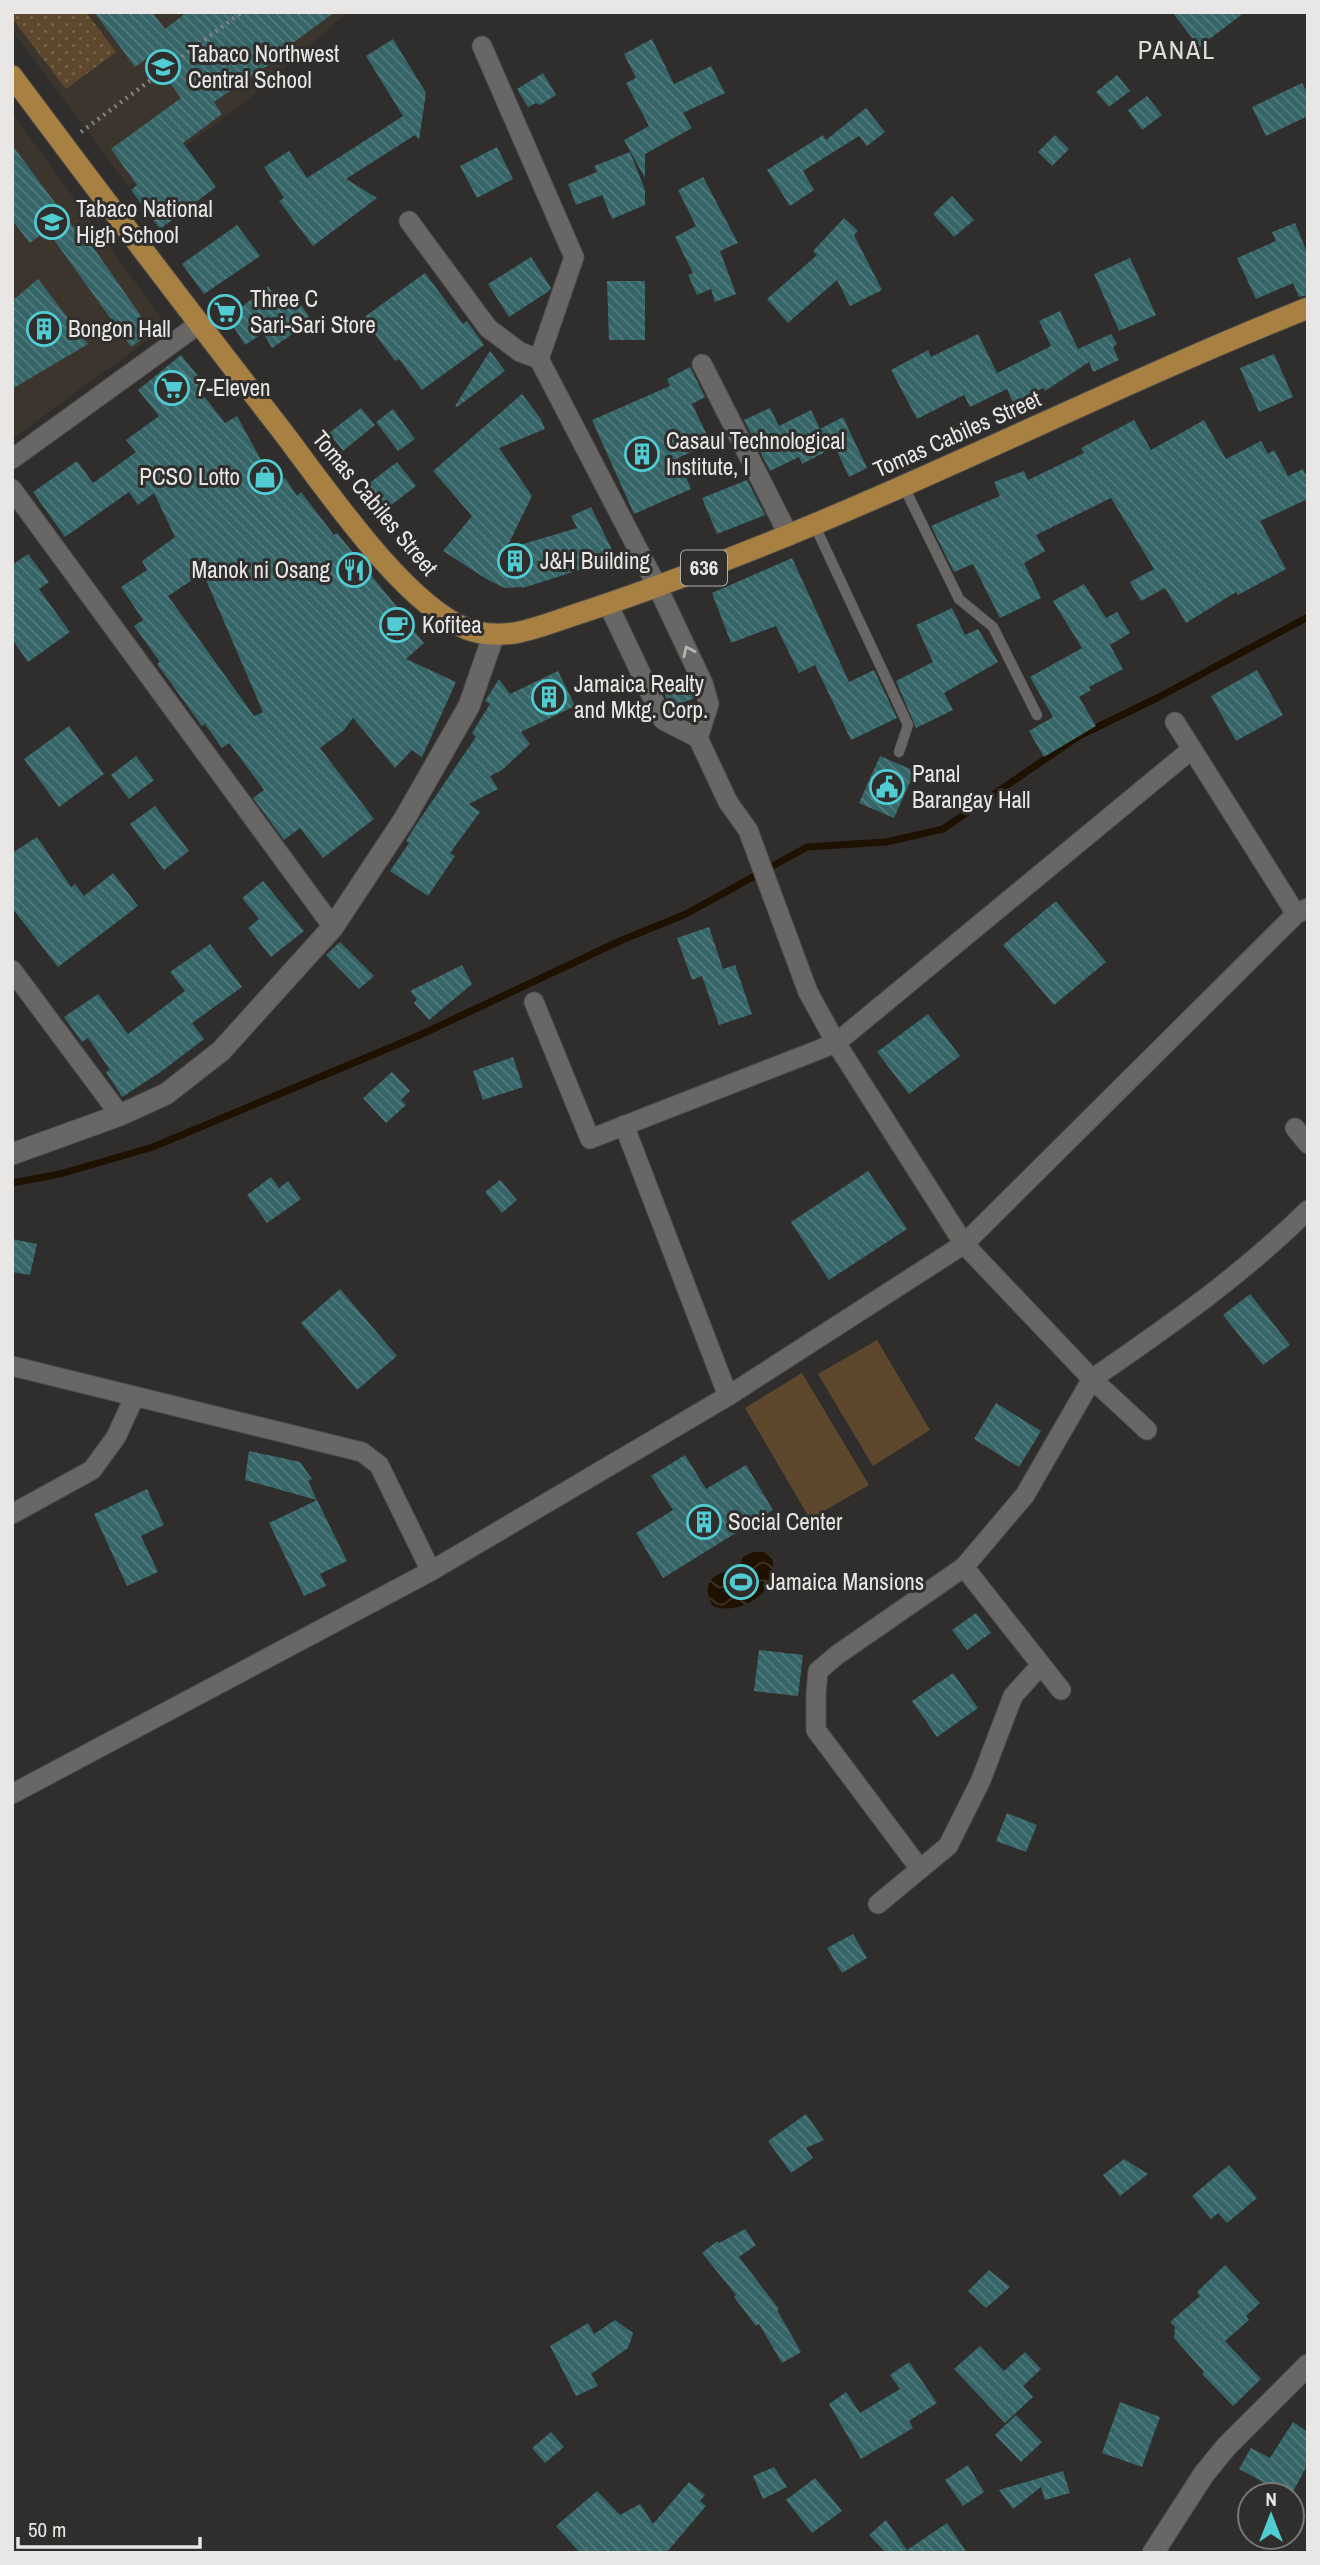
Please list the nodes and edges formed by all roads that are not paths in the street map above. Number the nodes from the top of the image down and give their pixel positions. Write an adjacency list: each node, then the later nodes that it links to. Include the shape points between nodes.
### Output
1 (482, 46): 6 (street, via 574,257)
2 (14, 82): 5 (main road, Tomas Cabiles Street / 636)
3 (409, 221): 6 (street, via 488,328 520,352)
4 (1308, 308): 9 (main road, Tomas Cabiles Street / 636)
5 (199, 324): 8 (street); 15 (main road, Tomas Cabiles Street / 636, via 399,577 430,608 467,629)
6 (540, 359): 13 (street)
7 (702, 364): 12 (street)
8 (12, 459)
9 (904, 487): 11 (main road, Tomas Cabiles Street / 636); 16 (lane, via 959,599 993,627)
10 (12, 489): 22 (street)
11 (814, 524): 12 (main road, Tomas Cabiles Street / 636); 20 (lane, via 908,726)
12 (789, 536): 13 (main road, Tomas Cabiles Street / 636)
13 (657, 586): 14 (main road, Tomas Cabiles Street / 636); 18 (street, one-way to 13, via 709,704)
14 (608, 604): 15 (main road, Tomas Cabiles Street / 636, via 516,633); 18 (street, via 663,720)
15 (494, 634): 22 (street, via 469,706 405,818)
16 (1037, 715)
17 (1175, 722): 19 (street)
18 (698, 738): 25 (street, via 728,802 748,830 808,992)
19 (1192, 748): 21 (street); 25 (street)
20 (900, 752)
21 (1302, 911): 32 (street)
22 (333, 928): 26 (street, via 221,1051 166,1094)
23 (12, 970): 26 (street)
24 (534, 1002): 27 (street, via 590,1139)
25 (836, 1044): 27 (street); 32 (street)
26 (120, 1115): 30 (street)
27 (624, 1125): 35 (street)
28 (1295, 1128): 29 (street)
29 (1308, 1144)
30 (12, 1154)
31 (1308, 1210): 34 (street, via 1199,1305)
32 (964, 1244): 34 (street); 35 (street)
33 (12, 1366): 36 (street)
34 (1092, 1379): 37 (street); 39 (street, via 1025,1495)
35 (728, 1396): 40 (street)
36 (134, 1398): 38 (street, via 116,1437 92,1470); 40 (street, via 362,1452 379,1465)
37 (1147, 1430)
38 (12, 1514)
39 (964, 1567): 41 (street); 44 (street, via 818,1671 816,1730)
40 (431, 1572): 43 (street)
41 (1041, 1665): 42 (street); 44 (street, via 1013,1696 981,1780 948,1846)
42 (1061, 1690)
43 (12, 1794)
44 (920, 1869): 45 (street)
45 (878, 1904)
46 (1308, 2365): 47 (street, via 1211,2465)
47 (1153, 2553)

